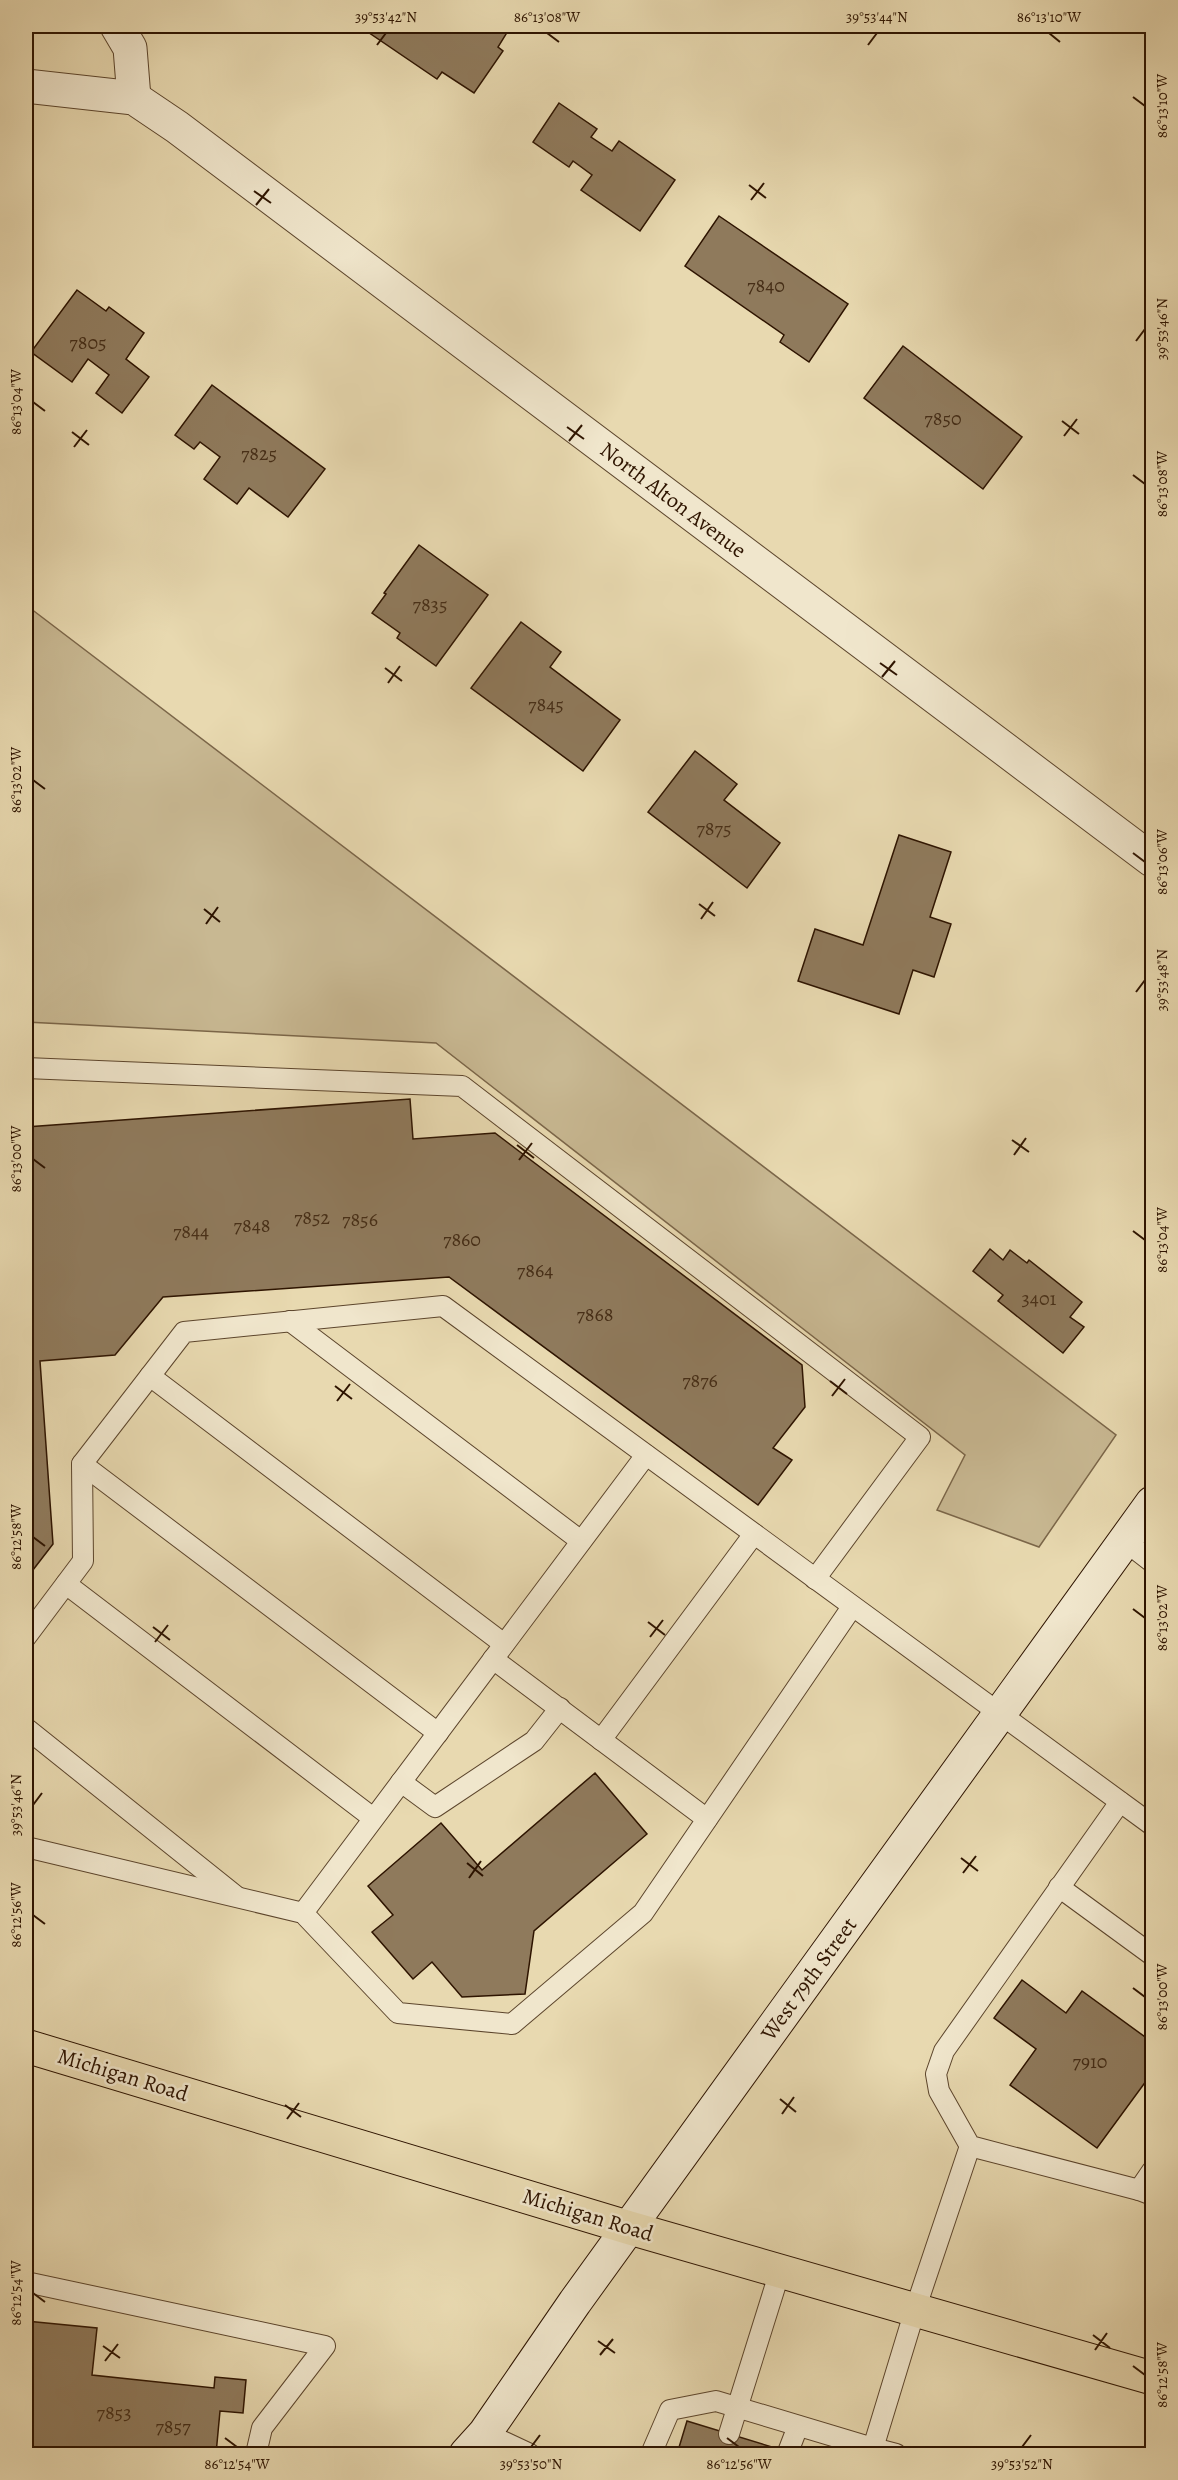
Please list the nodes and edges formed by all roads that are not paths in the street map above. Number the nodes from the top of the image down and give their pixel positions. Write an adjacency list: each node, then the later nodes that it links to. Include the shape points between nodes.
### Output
1 (117, 26): 3 (street, via 130,48)
2 (26, 86): 3 (street, North Alton Avenue)
3 (134, 98): 4 (street, North Alton Avenue)
4 (1152, 860)
5 (26, 1068): 15 (lane, via 462,1086 920,1437)
6 (290, 1321): 7 (lane, via 184,1332); 8 (lane, via 443,1306); 12 (lane)
7 (150, 1376): 9 (lane); 19 (lane)
8 (646, 1455): 11 (lane); 12 (lane)
9 (82, 1464): 16 (lane, via 83,1560); 23 (lane)
10 (1152, 1503): 13 (street, West 79th Street)
11 (754, 1534): 15 (lane); 24 (lane)
12 (581, 1541): 19 (lane)
13 (1125, 1541): 14 (lane); 21 (street, West 79th Street)
14 (1152, 1562)
15 (815, 1580): 17 (lane)
16 (66, 1584): 18 (lane); 27 (lane)
17 (852, 1607): 21 (lane); 28 (lane)
18 (26, 1637)
19 (499, 1652): 20 (lane); 23 (lane)
20 (560, 1708): 24 (lane); 25 (lane, via 534,1741 435,1807)
21 (1000, 1714): 26 (lane); 39 (street, West 79th Street)
22 (26, 1728): 32 (lane)
23 (438, 1733): 25 (lane)
24 (601, 1740): 28 (lane)
25 (401, 1782): 27 (lane)
26 (1120, 1802): 29 (lane); 31 (lane)
27 (373, 1818): 33 (lane)
28 (707, 1819): 33 (lane, via 643,1912 512,2024 398,2013)
29 (1152, 1825)
30 (26, 1847): 32 (lane)
31 (1059, 1887): 34 (lane); 36 (lane, via 944,2051 936,2073 939,2091)
32 (240, 1899): 33 (lane)
33 (303, 1913)
34 (1152, 1955)
35 (26, 2046): 39 (main road, Michigan Road)
36 (970, 2145): 38 (lane); 42 (lane)
37 (1152, 2171): 38 (lane)
38 (1146, 2192)
39 (630, 2228): 40 (main road, Michigan Road); 47 (street, West 79th Street)
40 (780, 2271): 42 (main road, Michigan Road); 44 (lane)
41 (26, 2282): 50 (lane, via 325,2346 262,2428)
42 (915, 2310): 43 (main road, Michigan Road); 48 (lane)
43 (1152, 2378)
44 (738, 2408): 45 (lane); 46 (lane); 52 (lane, via 716,2401 670,2410)
45 (798, 2426): 48 (lane); 49 (lane)
46 (729, 2434)
47 (475, 2444): 51 (lane)
48 (860, 2448): 53 (lane)
49 (788, 2452)
50 (256, 2454)
51 (530, 2454)
52 (651, 2454)
53 (896, 2454)

